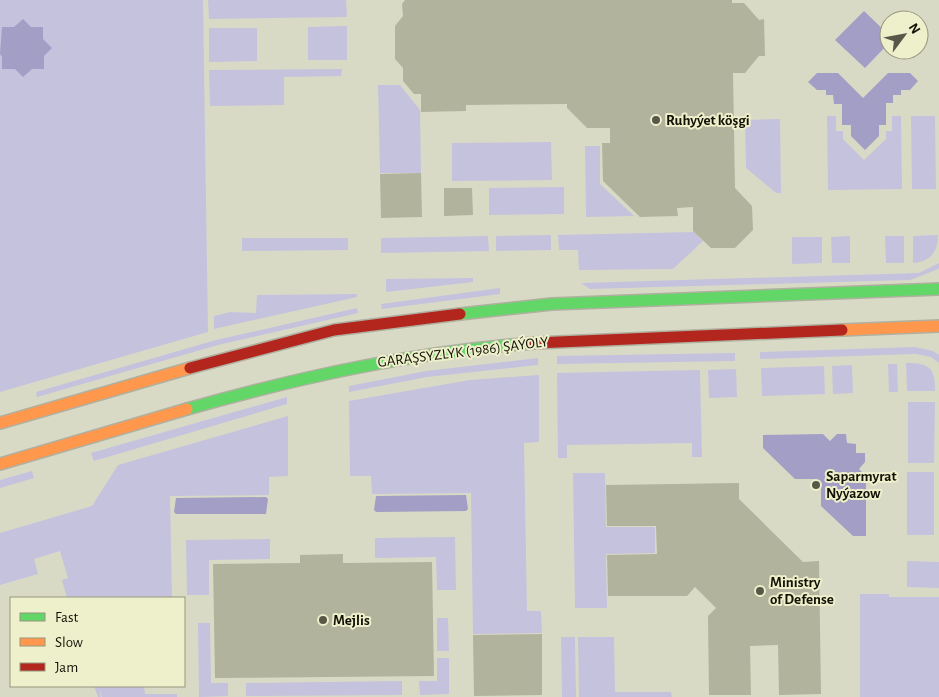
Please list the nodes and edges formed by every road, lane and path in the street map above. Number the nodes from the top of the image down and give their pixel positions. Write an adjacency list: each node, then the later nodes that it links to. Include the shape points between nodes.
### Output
1 (939, 289): 3 (main road, via 733,303 551,308 367,330 334,330)
2 (939, 326): 4 (main road, GARAŞSYZLYK (1986) ŞAÝOLY, via 548,337 372,358)
3 (0, 423)
4 (0, 464)

